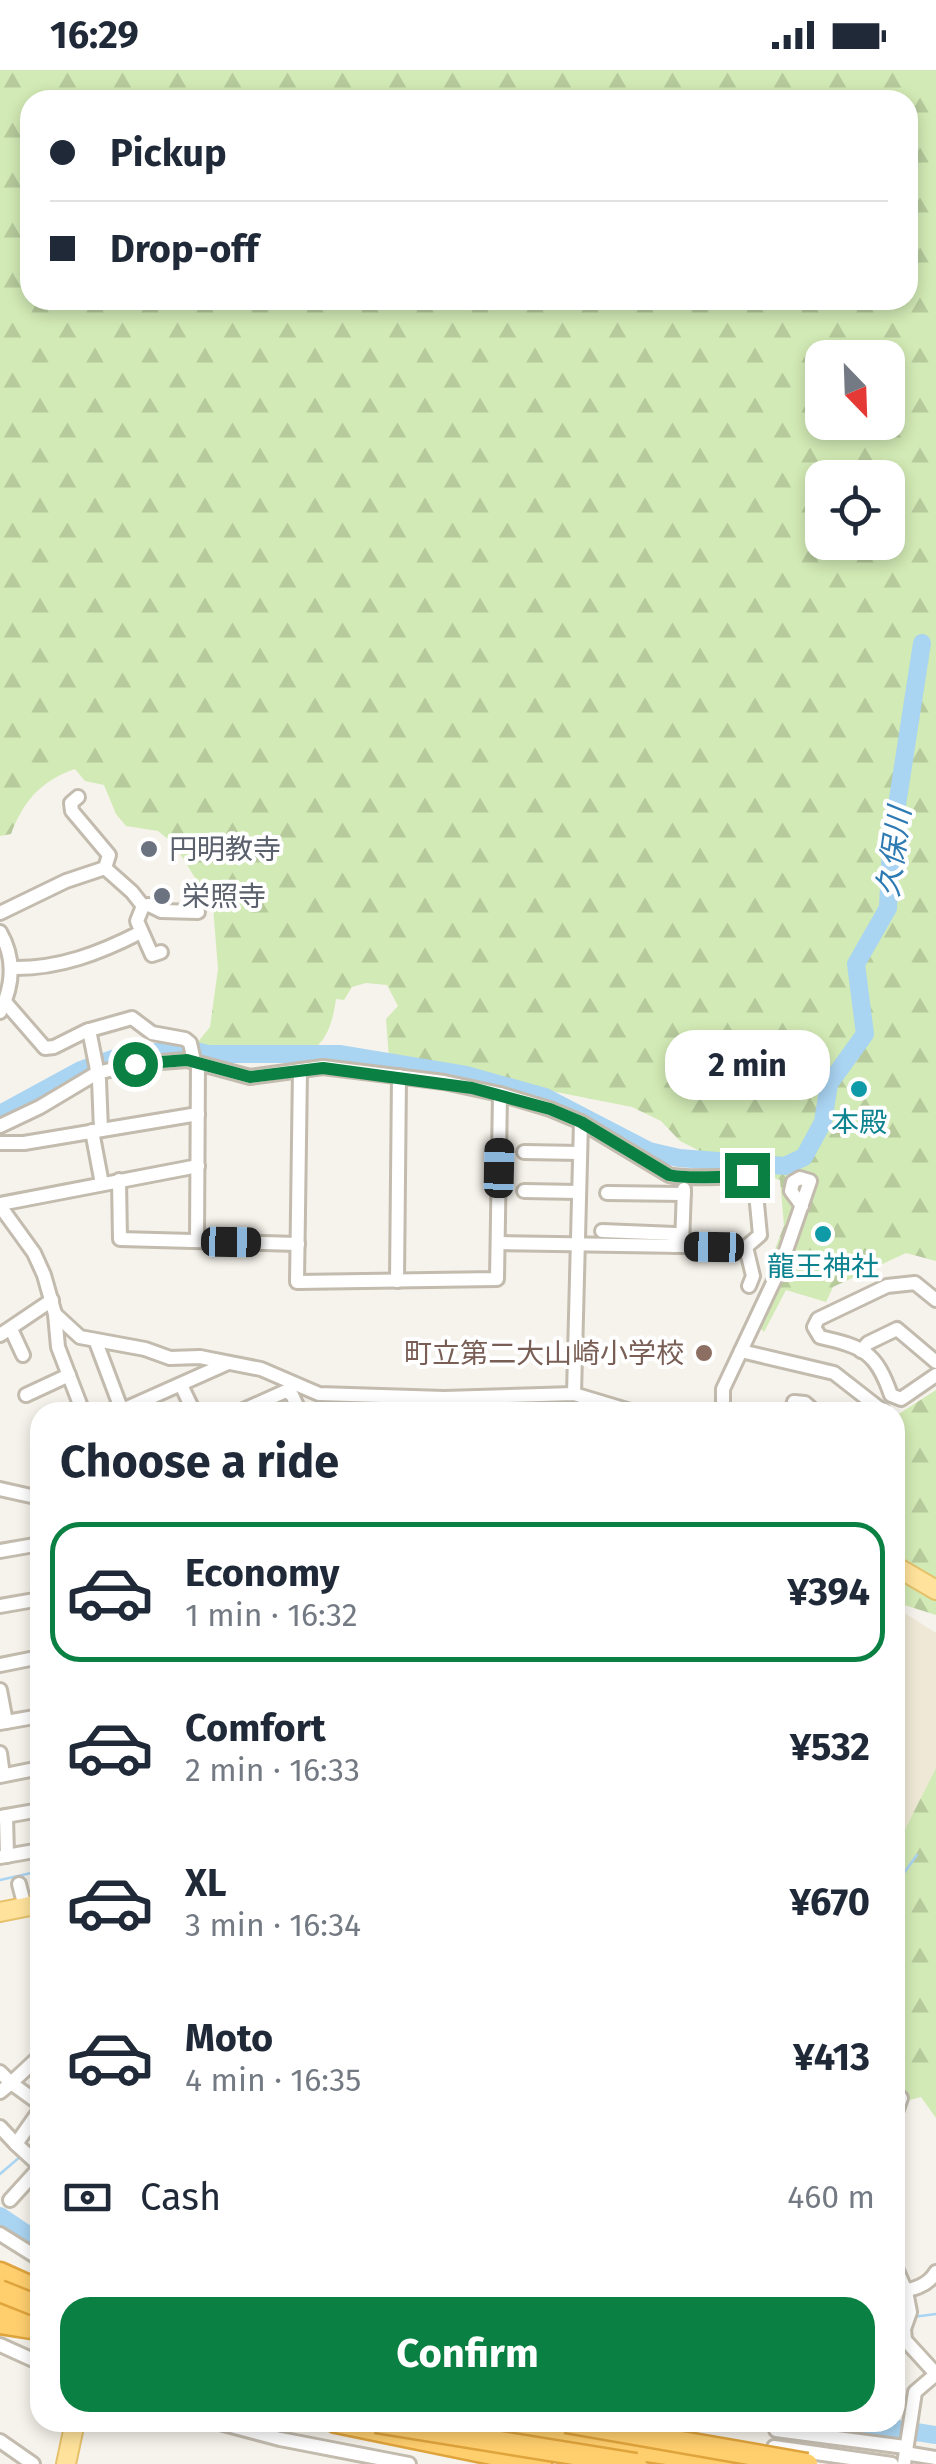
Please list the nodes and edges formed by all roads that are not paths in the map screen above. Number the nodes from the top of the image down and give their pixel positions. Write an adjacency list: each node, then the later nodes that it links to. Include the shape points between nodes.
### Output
1 (78, 796): 2 (street, via 72,811 109,855)
2 (105, 868): 3 (street); 5 (street)
3 (143, 906): 4 (street); 7 (street, via 136,922)
4 (198, 912)
5 (0, 913)
6 (0, 932): 9 (street)
7 (141, 932): 8 (street, via 152,955); 9 (street, via 54,966)
8 (161, 952)
9 (12, 968): 10 (street)
10 (2, 1007): 11 (street, via 45,1048)
11 (90, 1030): 12 (street, via 132,1018 152,1032 186,1039); 13 (street)
12 (194, 1056): 13 (street); 14 (street, via 250,1077); 17 (street)
13 (96, 1067): 19 (street); 20 (street)
14 (300, 1070): 15 (street); 36 (street)
15 (399, 1076): 16 (street); 40 (street)
16 (500, 1094): 18 (street); 35 (street)
17 (198, 1114): 20 (street); 24 (street)
18 (581, 1122): 23 (street); 27 (street)
19 (0, 1126)
20 (97, 1130): 21 (street); 26 (street)
21 (0, 1142)
22 (524, 1152): 23 (street)
23 (580, 1153): 29 (street)
24 (198, 1166): 25 (street); 34 (street)
25 (118, 1180): 26 (street); 34 (street, via 120,1240)
26 (102, 1184): 31 (street)
27 (684, 1187): 30 (street); 38 (street); 39 (street, via 699,1175 747,1175 755,1182 760,1235)
28 (524, 1191): 29 (street)
29 (579, 1192): 37 (street)
30 (607, 1194)
31 (0, 1205): 43 (street, via 34,1253)
32 (802, 1206): 46 (street)
33 (602, 1231): 38 (street, via 675,1234)
34 (198, 1241): 36 (street)
35 (498, 1243): 37 (street); 40 (street, via 498,1279)
36 (298, 1244): 40 (street, via 297,1282)
37 (578, 1244): 38 (street); 54 (street)
38 (678, 1246): 39 (street)
39 (746, 1247): 41 (street, via 753,1276)
40 (397, 1280)
41 (748, 1286)
42 (936, 1300): 47 (street, via 914,1283 886,1286 818,1319 820,1337)
43 (54, 1307): 44 (street); 45 (street, via 80,1338); 52 (street)
44 (6, 1332): 48 (street)
45 (96, 1342): 49 (street); 58 (street)
46 (741, 1351): 67 (street); 68 (street, via 834,1373)
47 (861, 1351): 50 (street, via 897,1329); 51 (street, via 880,1365 892,1396 901,1399)
48 (24, 1355)
49 (230, 1362): 53 (street); 56 (street, via 319,1394)
50 (936, 1362)
51 (936, 1374)
52 (69, 1375): 55 (street); 57 (street)
53 (181, 1385): 59 (street); 60 (street)
54 (574, 1394): 65 (street); 66 (street)
55 (26, 1395)
56 (350, 1395): 63 (street); 64 (street)
57 (79, 1402)
58 (117, 1402)
59 (143, 1402)
60 (189, 1402)
61 (262, 1402): 62 (street, via 286,1392)
62 (295, 1402)
63 (350, 1402)
64 (416, 1402)
65 (479, 1402)
66 (597, 1402)
67 (723, 1402)
68 (871, 1402)
69 (0, 1489): 70 (street)
70 (30, 1496)
71 (30, 1546): 72 (street)
72 (0, 1551)
73 (905, 1572): 74 (main road)
74 (936, 1590)
75 (30, 1601): 76 (street)
76 (0, 1606)
77 (30, 1660): 78 (street)
78 (0, 1664)
79 (0, 1690): 81 (street)
80 (30, 1718): 81 (street)
81 (3, 1722)
82 (0, 1754): 84 (street)
83 (30, 1770): 84 (street)
84 (2, 1776)
85 (30, 1812): 86 (street)
86 (3, 1817): 88 (street)
87 (30, 1852): 88 (street)
88 (3, 1856)
89 (18, 1884): 90 (street)
90 (30, 1903)
91 (30, 1906): 92 (main road)
92 (0, 1912)
93 (30, 2065): 95 (street)
94 (0, 2072): 95 (street)
95 (6, 2087): 96 (street)
96 (30, 2101)
97 (30, 2122): 99 (street)
98 (0, 2127): 99 (street)
99 (16, 2144): 100 (street)
100 (30, 2157)
101 (30, 2178): 102 (street)
102 (10, 2200)
103 (0, 2234): 104 (street)
104 (30, 2253)
105 (936, 2272): 109 (street, via 930,2282)
106 (0, 2273): 107 (highway)
107 (30, 2286)
108 (0, 2288): 110 (highway, bridge)
109 (905, 2290)
110 (30, 2301)
111 (905, 2307): 116 (street)
112 (0, 2308): 113 (highway)
113 (30, 2322)
114 (0, 2323): 115 (highway)
115 (30, 2325)
116 (905, 2340)
117 (905, 2340): 121 (street, via 936,2374 915,2392)
118 (0, 2345): 119 (street)
119 (30, 2358)
120 (905, 2407): 121 (street)
121 (911, 2409): 134 (street)
122 (62, 2432): 137 (main road)
123 (74, 2432): 138 (main road)
124 (254, 2432): 139 (street)
125 (385, 2432): 140 (highway)
126 (438, 2432): 142 (highway, bridge)
127 (441, 2432): 141 (street)
128 (516, 2432): 143 (highway)
129 (623, 2432): 145 (highway, bridge)
130 (776, 2432): 133 (street)
131 (807, 2432): 134 (street)
132 (0, 2442): 136 (street)
133 (774, 2446): 144 (street); 146 (street)
134 (907, 2452): 135 (street)
135 (936, 2458)
136 (33, 2464)
137 (56, 2464)
138 (66, 2464)
139 (409, 2464)
140 (540, 2464)
141 (548, 2464)
142 (636, 2464)
143 (735, 2464)
144 (772, 2464)
145 (807, 2464)
146 (892, 2464)

